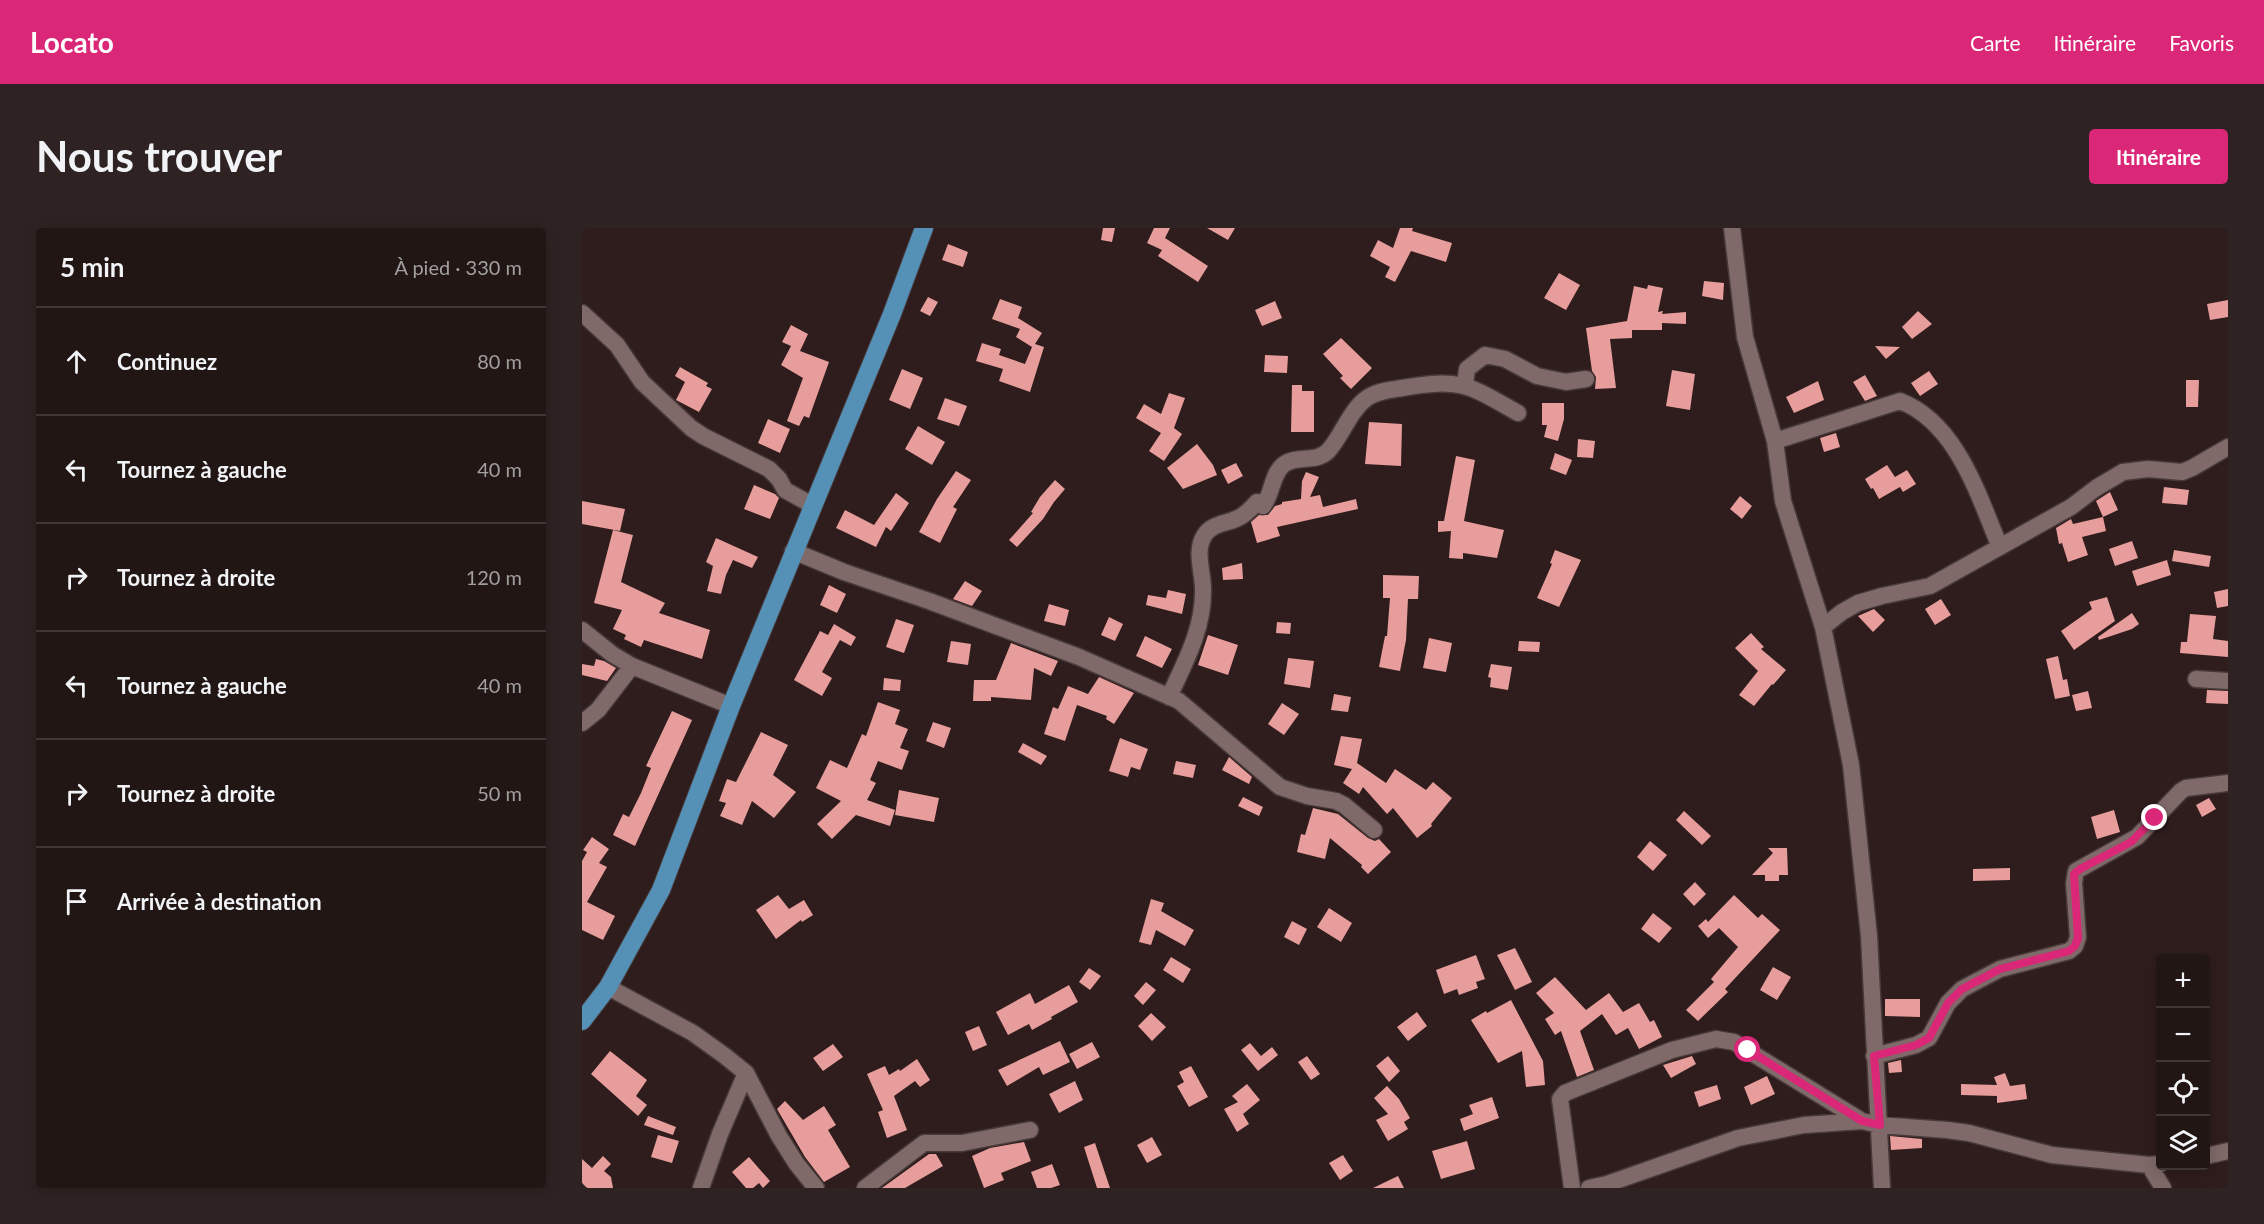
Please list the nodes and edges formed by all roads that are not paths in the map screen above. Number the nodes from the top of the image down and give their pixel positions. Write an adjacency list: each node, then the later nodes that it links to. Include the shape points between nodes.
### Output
1 (924, 228): 9 (main road)
2 (1732, 228): 7 (street, via 1745,337)
3 (582, 313): 9 (street, via 616,345 642,382 691,428 769,469 785,490)
4 (1586, 379): 5 (street, via 1566,382 1537,376 1505,359 1485,356 1467,369)
5 (1465, 384): 6 (street); 17 (street, via 1434,383 1378,392 1366,398 1323,456 1293,460 1277,472 1263,506 1257,502 1238,519 1209,529 1200,551 1203,591 1199,625)
6 (1518, 413)
7 (1775, 441): 10 (street, via 1900,401 1915,406 1952,445); 12 (street, via 1783,501)
8 (2228, 447): 10 (street, via 2182,472 2123,472 2072,507)
9 (812, 506): 11 (main road)
10 (2000, 547): 12 (street, via 1930,586 1858,603)
11 (793, 550): 17 (street, via 1079,657); 18 (main road)
12 (1823, 627): 24 (street, via 1856,804 1869,936)
13 (582, 630): 14 (street)
14 (632, 666): 18 (street); 19 (street, via 598,710)
15 (2196, 679): 16 (street)
16 (2228, 681)
17 (1169, 697): 21 (street, via 1193,711 1280,787 1336,801)
18 (731, 706): 22 (main road, via 661,890)
19 (582, 723)
20 (2228, 783): 24 (street, via 2192,786 2181,791 2137,837 2076,871 2078,938 2069,951 2000,969 1962,989 1948,1003 1929,1038)
21 (1374, 830)
22 (608, 987): 23 (main road); 25 (street, via 693,1033)
23 (582, 1021)
24 (1874, 1056): 27 (street)
25 (746, 1073): 32 (street); 33 (street, via 790,1154)
26 (1862, 1121): 27 (street); 35 (street, via 1734,1042 1716,1039 1672,1050 1565,1093 1560,1099); 36 (street, via 1804,1125 1738,1138)
27 (1880, 1125): 31 (street, via 1947,1130 2052,1155); 37 (street)
28 (1030, 1130): 34 (street, via 962,1143 924,1143)
29 (2228, 1151): 30 (street)
30 (2210, 1155)
31 (2155, 1165): 38 (street)
32 (701, 1188)
33 (816, 1188)
34 (865, 1188)
35 (1572, 1188)
36 (1589, 1188)
37 (1882, 1188)
38 (2163, 1188)

